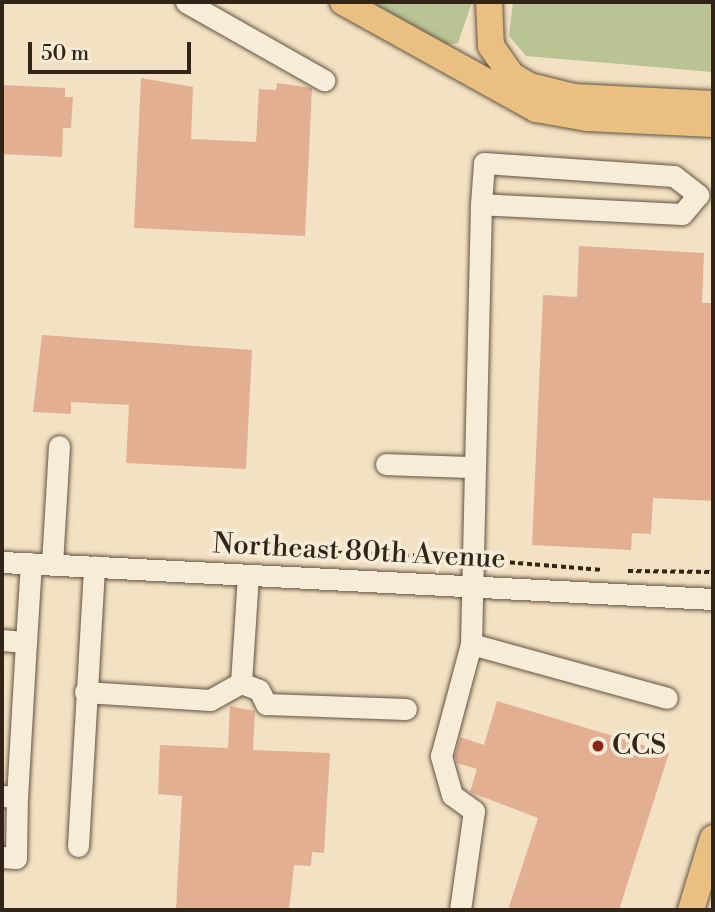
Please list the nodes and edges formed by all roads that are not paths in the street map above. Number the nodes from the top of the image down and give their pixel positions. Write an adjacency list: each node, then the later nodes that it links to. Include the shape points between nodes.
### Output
1 (186, 2): 4 (street)
2 (343, 2): 6 (main road, via 536,109 587,118)
3 (489, 2): 5 (main road, via 491,46 511,75 529,86 574,97)
4 (324, 80)
5 (713, 104)
6 (713, 124)
7 (481, 204): 7 (street, via 682,214 698,195 674,176 484,163); 10 (street)
8 (59, 446): 13 (street)
9 (386, 464): 10 (street)
10 (473, 467): 16 (street)
11 (2, 562): 12 (street, Northeast 80th Avenue)
12 (31, 563): 13 (street, Northeast 80th Avenue); 19 (street)
13 (52, 564): 14 (street, Northeast 80th Avenue)
14 (94, 566): 15 (street, Northeast 80th Avenue); 22 (street)
15 (248, 575): 16 (street, Northeast 80th Avenue); 21 (street)
16 (469, 586): 17 (street, Northeast 80th Avenue); 20 (street)
17 (713, 599)
18 (2, 640): 19 (street)
19 (26, 642): 25 (street)
20 (471, 644): 23 (street); 29 (street, via 441,756 452,795 474,811)
21 (241, 682): 22 (street, via 210,700); 24 (street, via 259,690 266,704)
22 (85, 692): 27 (street)
23 (667, 698)
24 (406, 709)
25 (9, 797): 28 (street, via 16,858)
26 (713, 838): 30 (main road)
27 (78, 846)
28 (2, 857)
29 (460, 910)
30 (691, 910)

